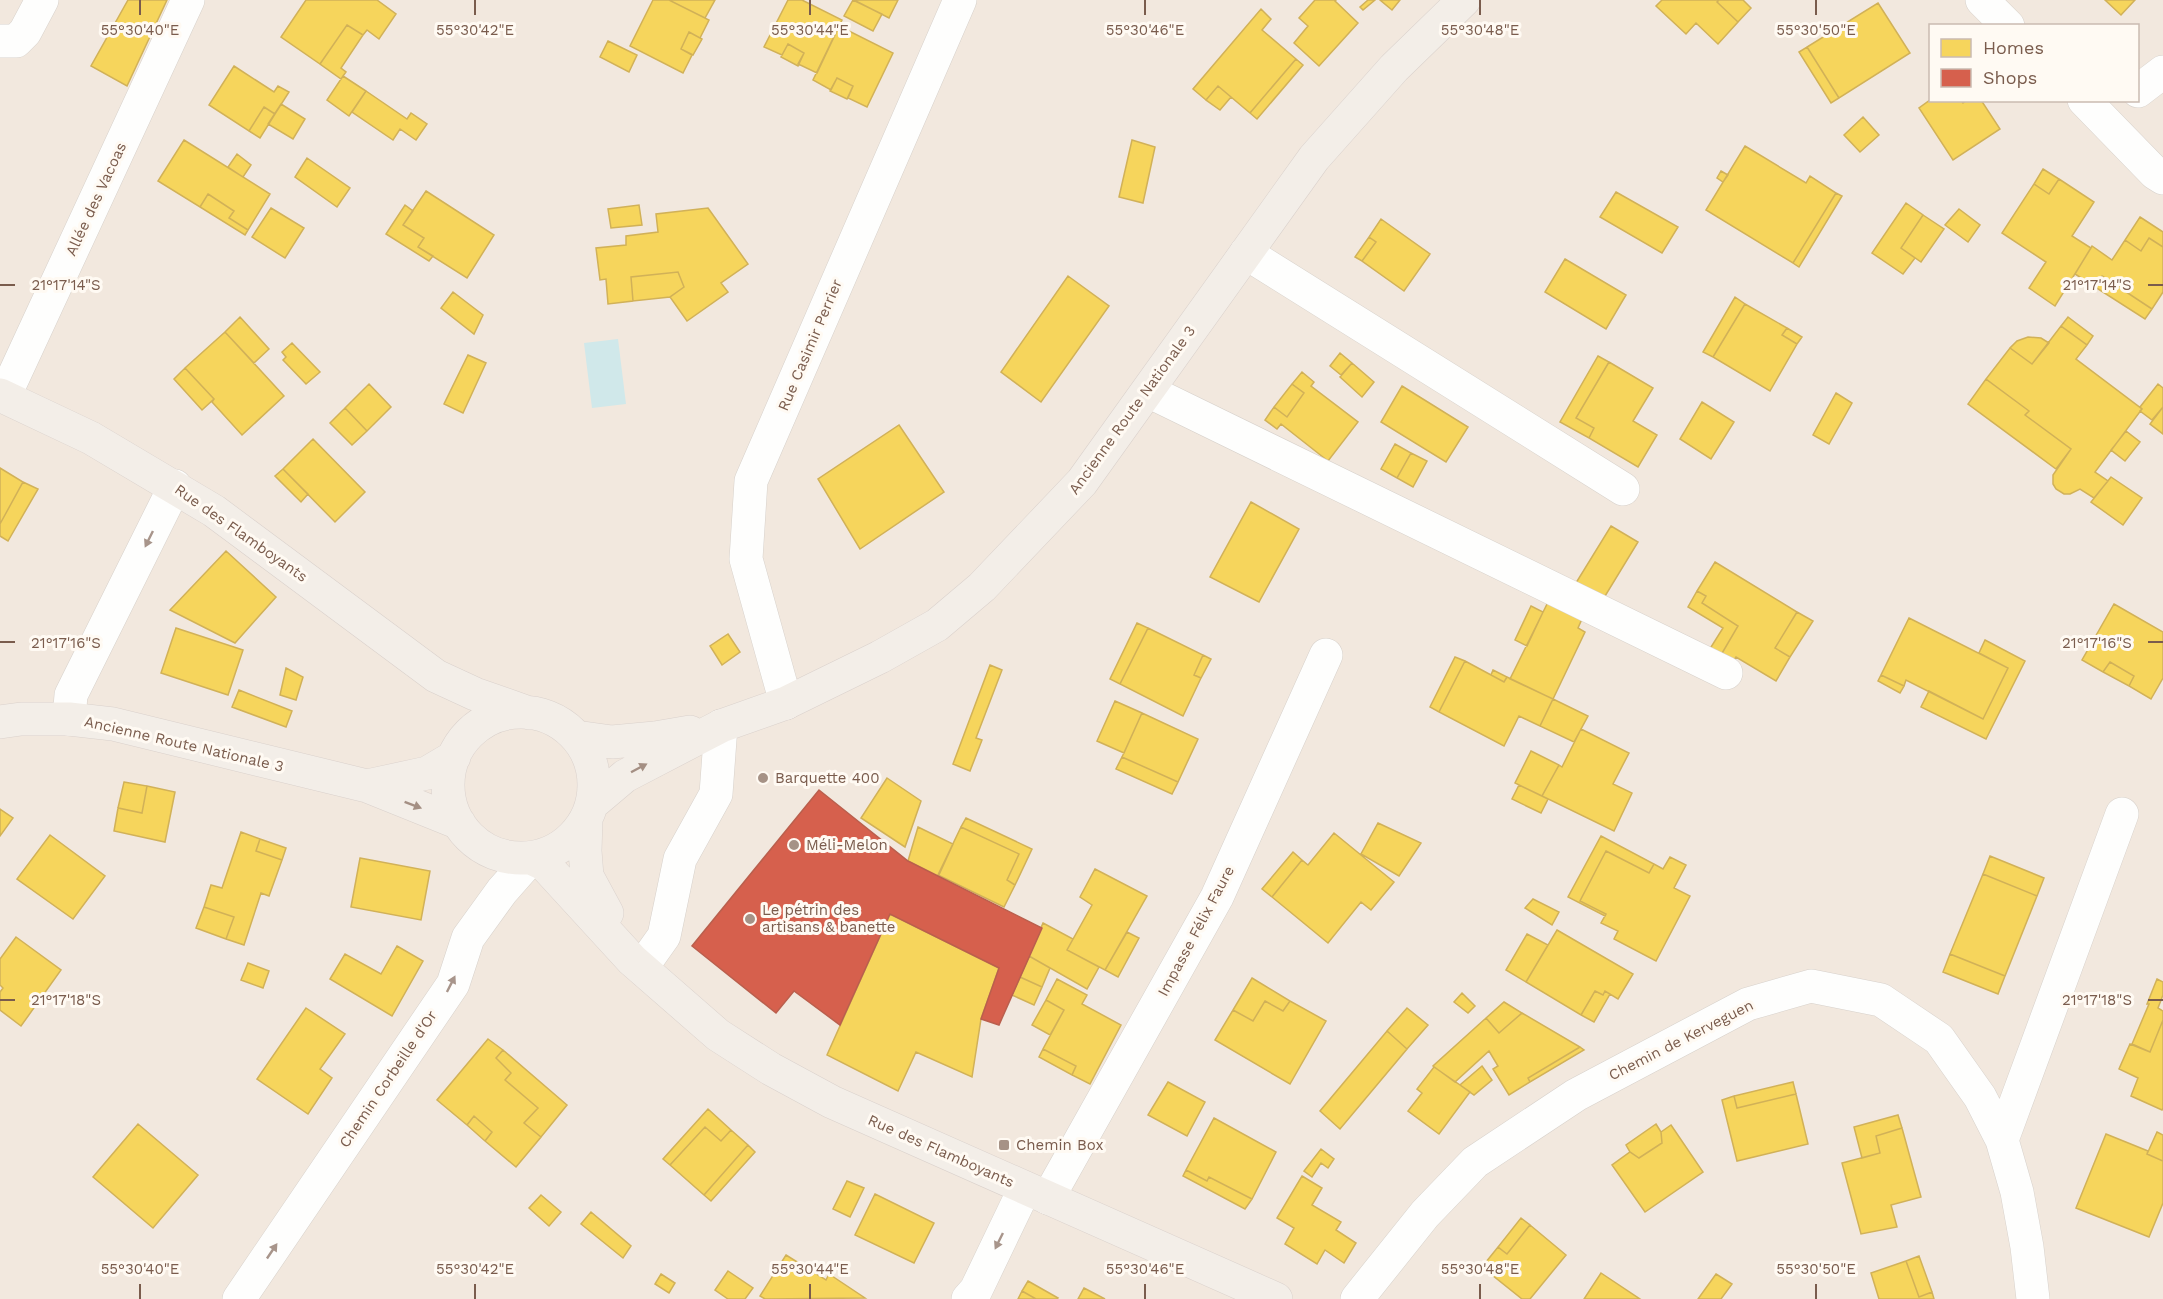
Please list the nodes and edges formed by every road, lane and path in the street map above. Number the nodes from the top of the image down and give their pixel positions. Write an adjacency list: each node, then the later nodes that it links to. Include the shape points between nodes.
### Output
1 (42, 0): 7 (street, via 16,41)
2 (188, 0): 14 (street, Allée des Vacoas)
3 (960, 0): 20 (street, Rue Casimir Perrier, via 751,481 746,559)
4 (1464, 0): 12 (main road, Ancienne Route Nationale 3, via 1394,68 1314,158)
5 (1982, 0): 6 (street)
6 (2006, 24)
7 (0, 40)
8 (2163, 72): 9 (street)
9 (2139, 90)
10 (2104, 106): 11 (street, via 2155,173)
11 (2163, 178)
12 (1246, 253): 13 (main road, Ancienne Route Nationale 3); 16 (street)
13 (1148, 391): 18 (street); 20 (main road, Ancienne Route Nationale 3, via 1082,482 982,586 937,625)
14 (2, 396): 15 (main road, Rue des Flamboyants, via 91,438)
15 (175, 486): 19 (main road, Rue des Flamboyants); 22 (street, one-way to 22, via 71,695)
16 (1623, 489)
17 (1326, 655): 34 (street, Impasse Félix Faure, via 1216,897)
18 (1726, 673)
19 (436, 676): 21 (main road, Rue des Flamboyants); 26 (main road, Rue des Flamboyants, via 456,717)
20 (786, 703): 24 (main road, Ancienne Route Nationale 3)
21 (529, 713): 25 (main road, via 562,724); 26 (main road, via 492,718 477,727)
22 (69, 718): 23 (main road, Ancienne Route Nationale 3); 27 (main road, Ancienne Route Nationale 3, via 113,724)
23 (0, 722)
24 (721, 726): 25 (main road, Ancienne Route Nationale 3, via 612,742); 28 (main road, Ancienne Route Nationale 3, one-way to 24, via 625,776); 32 (street, via 716,795 680,859 664,936)
25 (576, 736): 28 (main road, via 593,767)
26 (459, 748): 27 (main road, Ancienne Route Nationale 3, via 427,773); 30 (main road, via 449,774 448,791)
27 (367, 786): 30 (main road, Ancienne Route Nationale 3, one-way to 30)
28 (589, 811): 31 (main road, via 572,838); 32 (main road, Rue des Flamboyants, via 587,876)
29 (2122, 814): 33 (street)
30 (459, 823): 31 (main road, via 473,840 490,851)
31 (531, 858): 32 (main road, Rue des Flamboyants, via 544,864); 35 (street, Chemin Corbeille d'Or, one-way to 31, via 453,984 468,938)
32 (637, 964): 34 (main road, Rue des Flamboyants, via 718,1035 771,1069 832,1102)
33 (2002, 1140): 38 (street, Chemin de Kerveguen, via 1980,1097 1939,1039 1881,1000 1811,986 1748,1004 1576,1095 1475,1162 1425,1214); 39 (street, Chemin de Kerveguen, via 2019,1203)
34 (1036, 1193): 36 (street, one-way to 36); 37 (main road, Rue des Flamboyants)
35 (239, 1299)
36 (968, 1299)
37 (1276, 1299)
38 (1357, 1299)
39 (2033, 1299)

